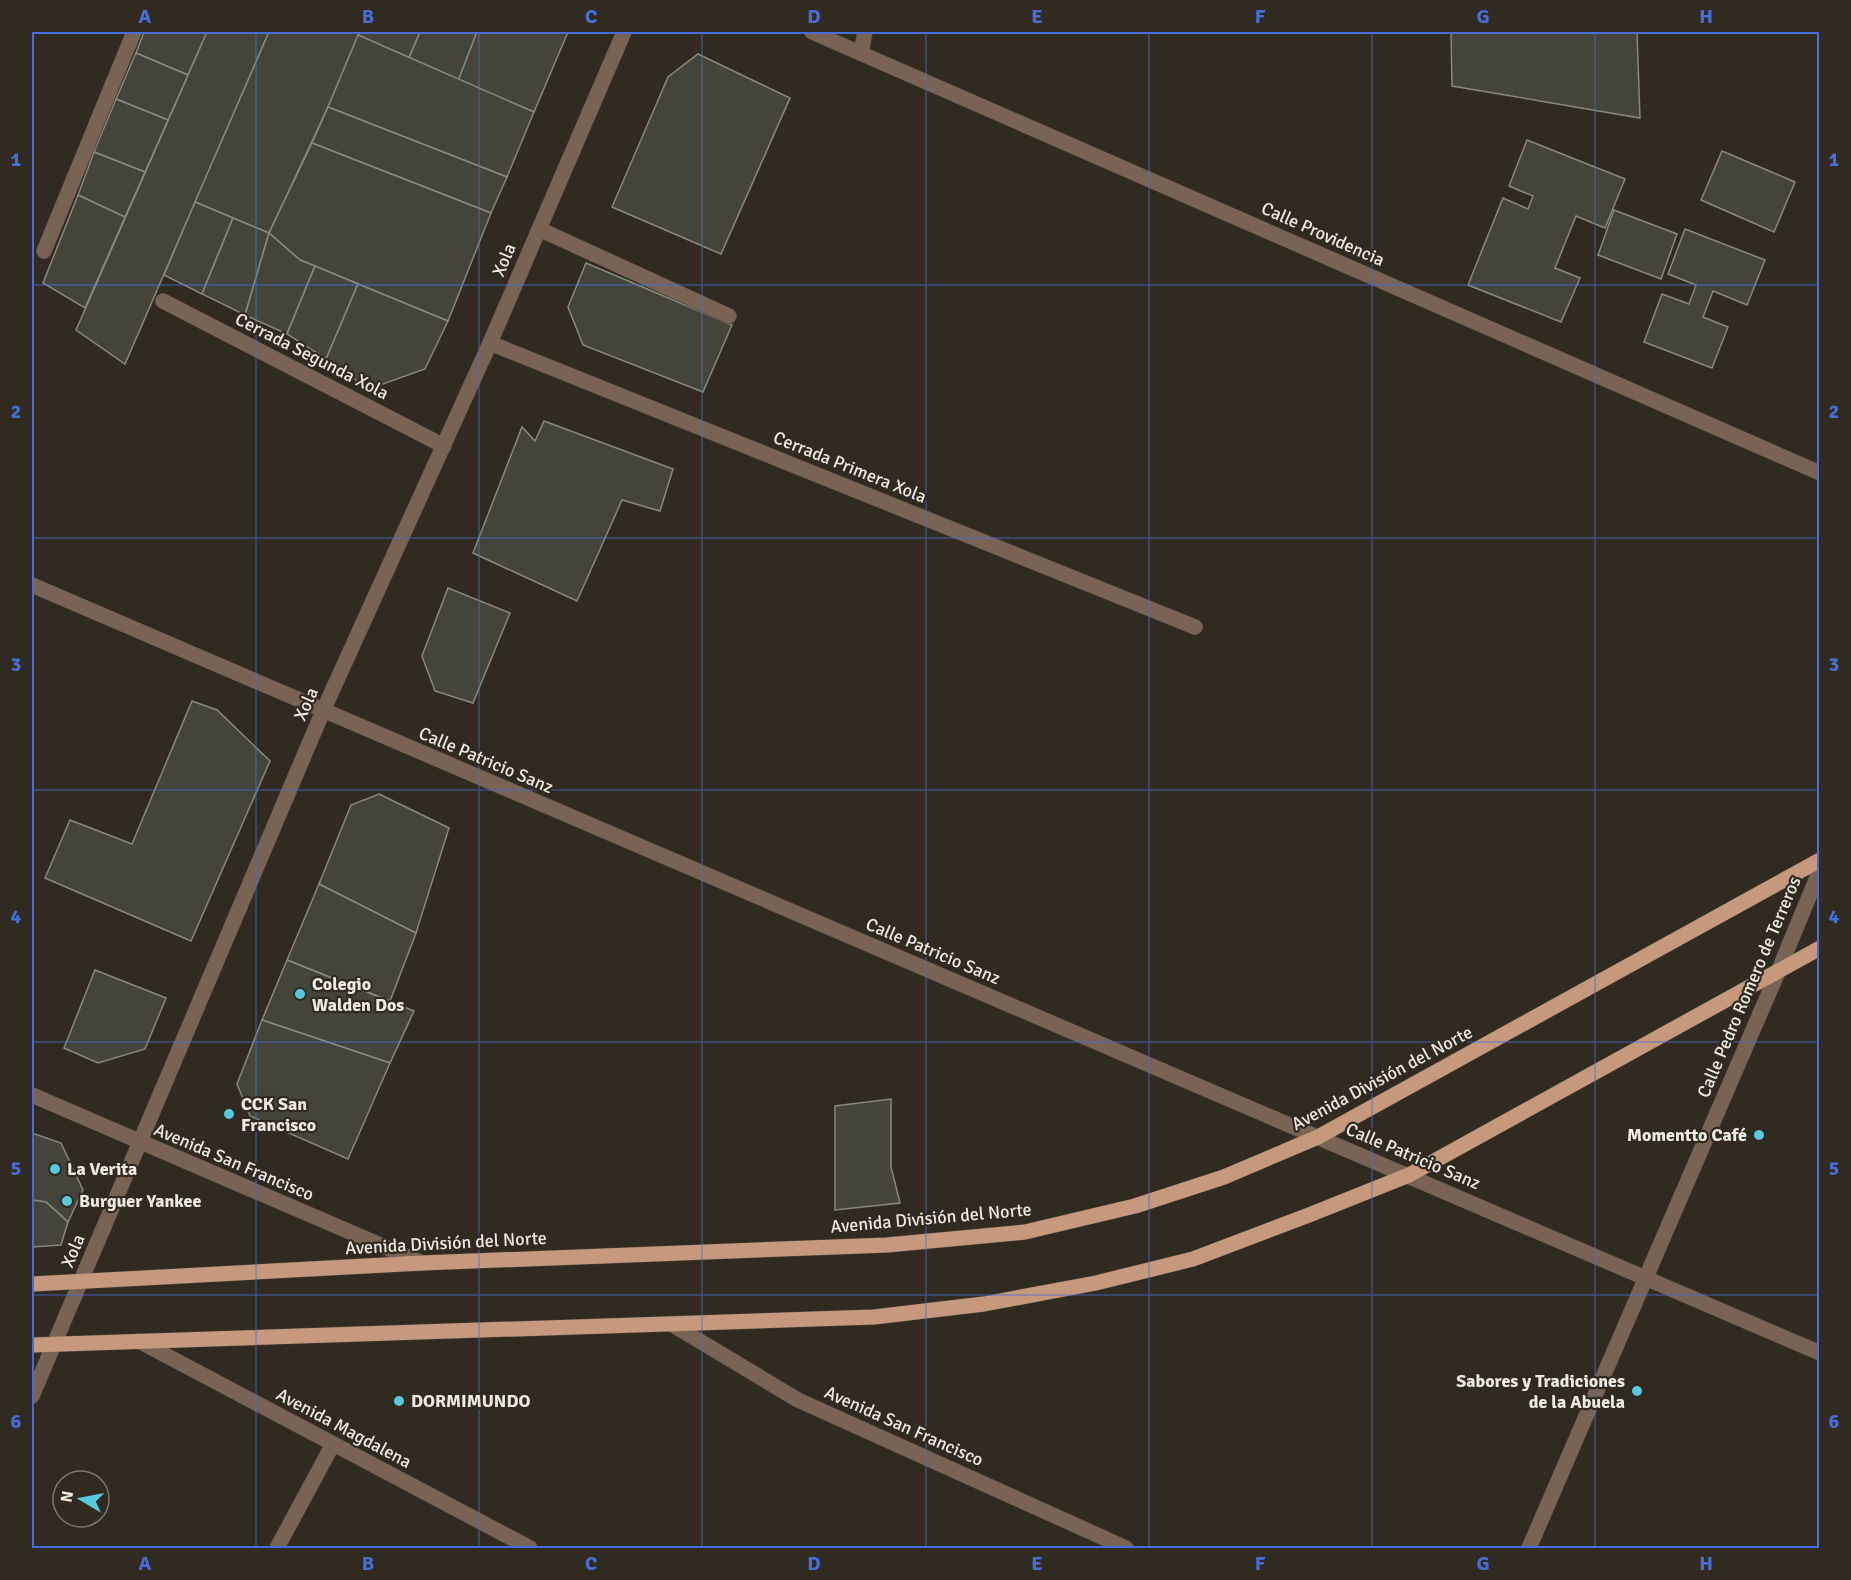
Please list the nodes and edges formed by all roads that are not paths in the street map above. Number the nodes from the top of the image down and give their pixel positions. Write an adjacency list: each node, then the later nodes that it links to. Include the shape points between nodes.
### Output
1 (134, 32): 7 (street)
2 (624, 32): 6 (street, Xola)
3 (812, 32): 5 (street, Calle Providencia)
4 (865, 32): 5 (street)
5 (861, 53): 12 (street, Calle Providencia)
6 (539, 229): 9 (street); 10 (street, Xola)
7 (44, 251)
8 (163, 301): 11 (street, Cerrada Segunda Xola)
9 (729, 316)
10 (490, 343): 11 (street, Xola); 14 (street, Cerrada Primera Xola)
11 (444, 446): 15 (street, Xola)
12 (1820, 473)
13 (32, 585): 15 (street, Calle Patricio Sanz)
14 (1196, 627)
15 (323, 711): 21 (street, Calle Patricio Sanz); 22 (street, Xola)
16 (1820, 860): 21 (main road, Avenida División del Norte)
17 (1820, 870): 19 (street, Calle Pedro Romero de Terreros)
18 (1820, 948): 19 (main road)
19 (1778, 972): 23 (main road); 25 (street, Calle Pedro Romero de Terreros)
20 (32, 1095): 22 (street, Avenida San Francisco)
21 (1318, 1137): 23 (street, Calle Patricio Sanz); 24 (main road, Avenida División del Norte, via 1224,1177 1135,1206 1025,1232 887,1245)
22 (140, 1143): 24 (street, Avenida San Francisco); 26 (street, Xola)
23 (1409, 1175): 25 (street, Calle Patricio Sanz); 28 (main road, via 1193,1259 1096,1283 984,1304 874,1317)
24 (422, 1263): 26 (main road, Avenida División del Norte)
25 (1645, 1278): 32 (street, Calle Patricio Sanz); 38 (street, Calle Pedro Romero de Terreros)
26 (82, 1281): 27 (main road, Avenida División del Norte); 30 (street, Xola)
27 (32, 1284)
28 (673, 1325): 29 (main road); 37 (street, Avenida San Francisco, via 798,1400)
29 (139, 1341): 30 (main road); 34 (street, Avenida Magdalena)
30 (54, 1343): 31 (main road); 33 (street, Xola)
31 (32, 1345)
32 (1820, 1353)
33 (32, 1396)
34 (333, 1444): 35 (street); 36 (street, Avenida Magdalena)
35 (277, 1548)
36 (530, 1548)
37 (1126, 1548)
38 (1528, 1548)

